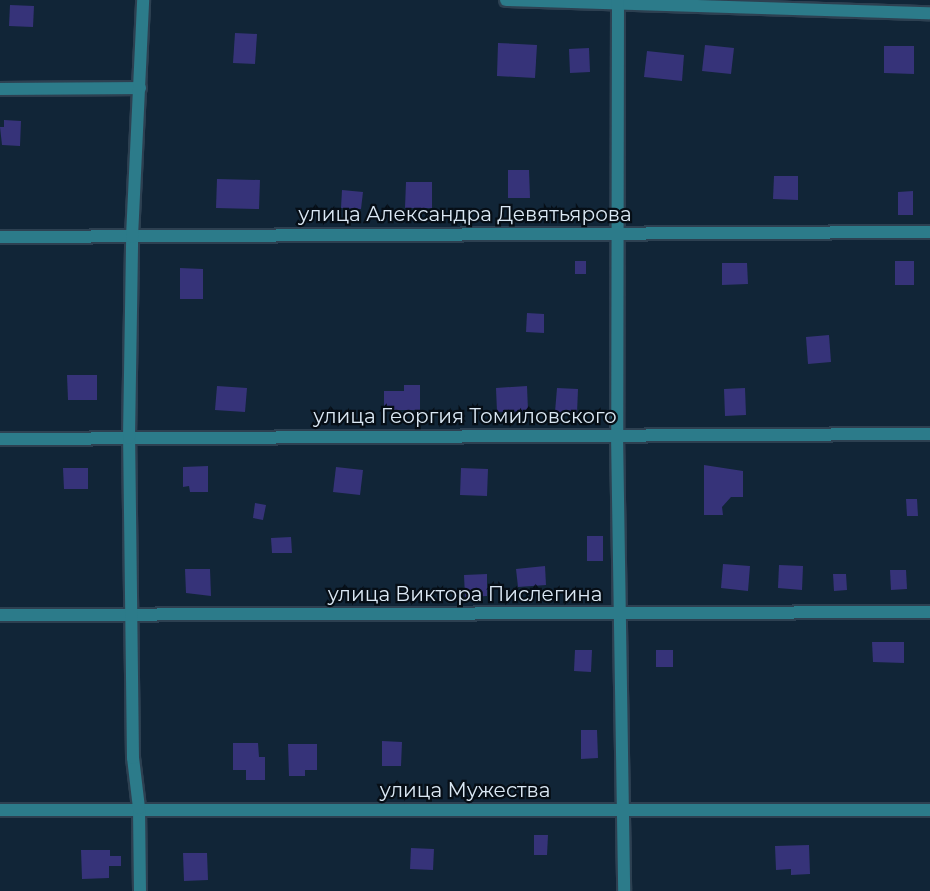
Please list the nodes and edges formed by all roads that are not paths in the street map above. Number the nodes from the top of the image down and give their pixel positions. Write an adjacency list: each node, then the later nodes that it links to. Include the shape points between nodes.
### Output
1 (143, 0): 5 (street)
2 (506, 0): 3 (street)
3 (618, 3): 4 (street); 7 (street)
4 (930, 13)
5 (140, 88): 6 (street); 10 (street)
6 (0, 89)
7 (616, 232): 8 (street, улица Александра Девятьярова); 10 (street, улица Александра Девятьярова); 11 (street)
8 (930, 232)
9 (0, 237): 10 (street, улица Александра Девятьярова)
10 (132, 237): 13 (street)
11 (617, 434): 12 (street, улица Георгия Томиловского); 13 (street, улица Георгия Томиловского); 15 (street)
12 (930, 434)
13 (129, 438): 14 (street, улица Георгия Томиловского); 18 (street)
14 (0, 439)
15 (618, 612): 16 (street, улица Виктора Пислегина); 18 (street, улица Виктора Пислегина); 21 (street)
16 (930, 612)
17 (0, 615): 18 (street, улица Виктора Пислегина)
18 (134, 616): 19 (street, via 133,758)
19 (139, 808): 20 (street, улица Мужества); 21 (street, улица Мужества); 23 (street)
20 (0, 810)
21 (624, 810): 22 (street, улица Мужества); 24 (street)
22 (930, 810)
23 (140, 891)
24 (624, 891)

